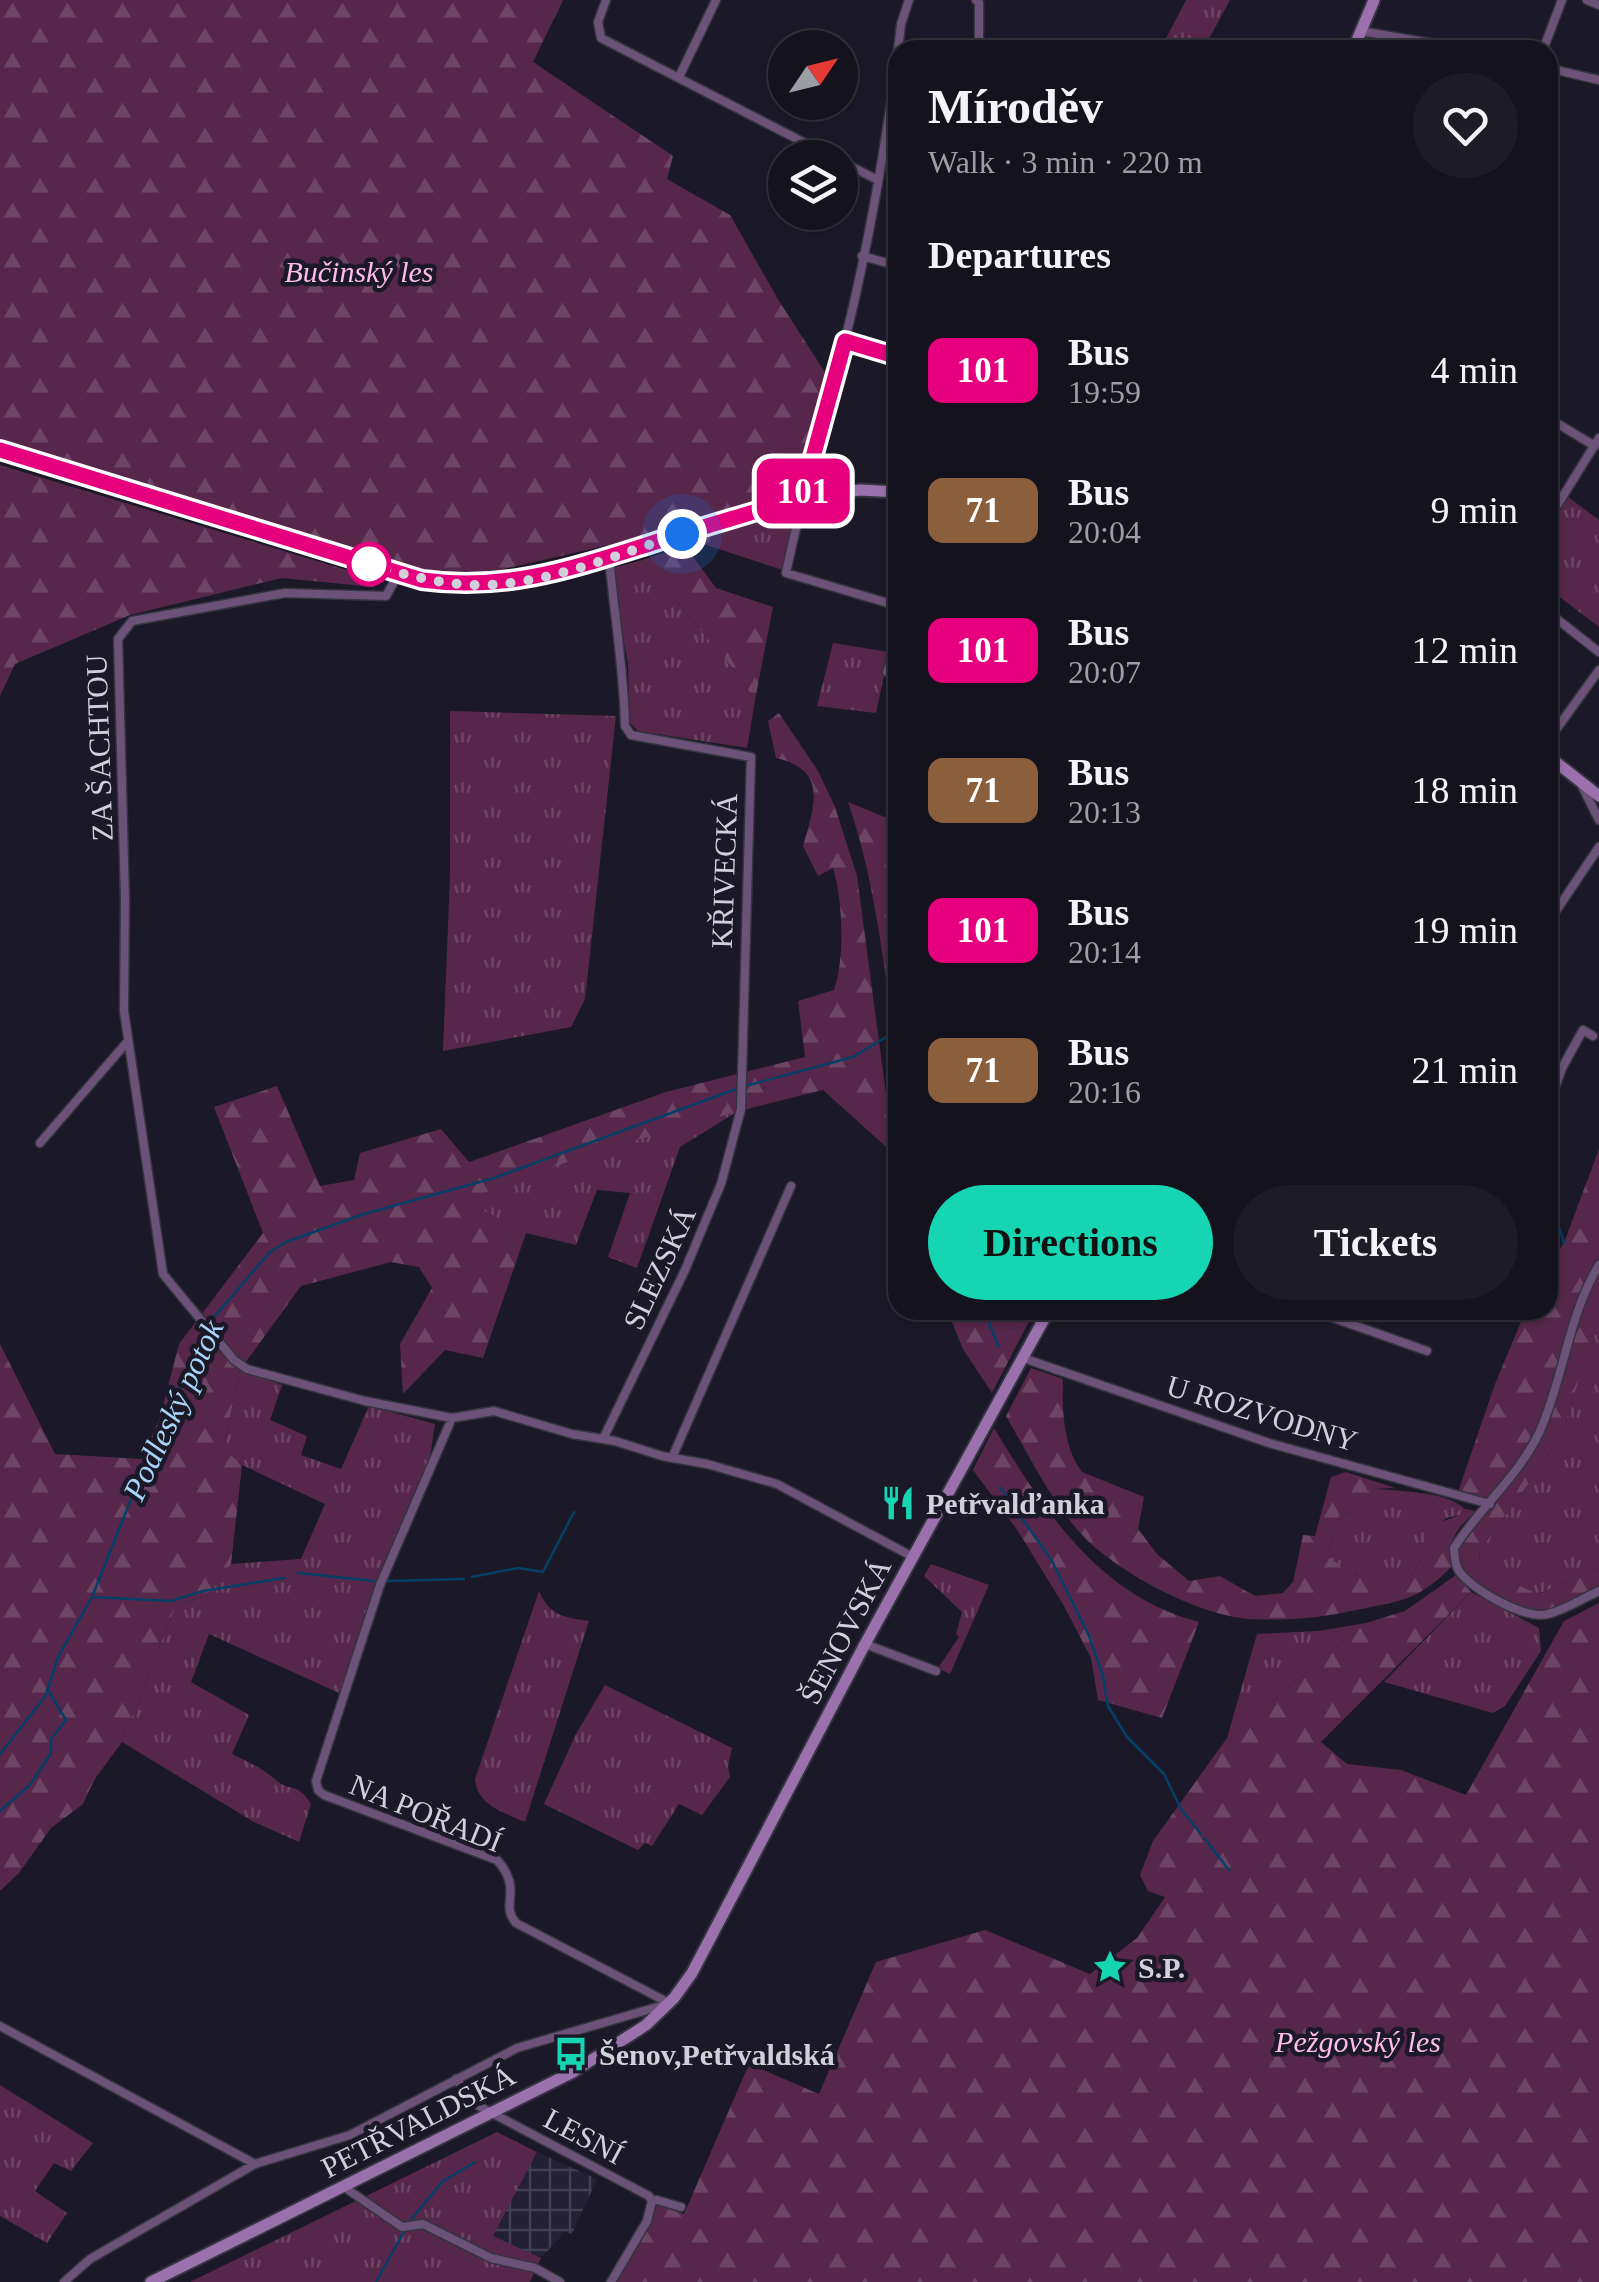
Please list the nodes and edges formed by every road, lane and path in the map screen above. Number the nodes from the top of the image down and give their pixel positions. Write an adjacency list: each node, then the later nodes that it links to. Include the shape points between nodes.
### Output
1 (606, 0): 16 (street, via 600,38)
2 (716, 0): 16 (street)
3 (909, 0): 10 (street)
4 (976, 0): 11 (street)
5 (1374, 0): 9 (main road)
6 (1562, 0): 14 (street)
7 (1587, 0): 8 (street)
8 (1599, 5)
9 (1360, 31): 12 (main road); 13 (street)
10 (900, 40)
11 (979, 40)
12 (1357, 40)
13 (1413, 40)
14 (1548, 40)
15 (1558, 70): 17 (street)
16 (679, 77): 19 (street)
17 (1599, 80)
18 (888, 116): 21 (street)
19 (800, 140)
20 (858, 170): 21 (street)
21 (878, 180): 22 (street)
22 (862, 256): 23 (street); 24 (street)
23 (888, 263)
24 (845, 341): 25 (street); 30 (street)
25 (888, 354)
26 (1558, 423): 27 (street)
27 (1598, 444): 31 (street)
28 (0, 450): 33 (main road)
29 (888, 491): 30 (main road)
30 (802, 497): 32 (main road); 34 (street, via 786,572)
31 (1558, 505)
32 (609, 556): 33 (main road, via 534,578 480,585); 48 (street, KŘIVECKÁ, via 631,735 751,757)
33 (399, 573): 46 (street, ZA ŠACHTOU, via 386,596 284,593 132,620 118,638)
34 (888, 603)
35 (1558, 620): 36 (street)
36 (1599, 652)
37 (1599, 670): 38 (street)
38 (1558, 726)
39 (1558, 764): 40 (main road)
40 (1578, 780): 41 (main road); 42 (street)
41 (1599, 796)
42 (1599, 820)
43 (1599, 846): 44 (street)
44 (1558, 907)
45 (1594, 1036): 47 (street, via 1583,1030)
46 (127, 1042): 49 (street); 56 (street, ZA ŠACHTOU, via 163,1274 196,1318 247,1368)
47 (1558, 1079)
48 (740, 1110): 57 (street, SLEZSKÁ, via 721,1184)
49 (40, 1143)
50 (791, 1186): 58 (street)
51 (1599, 1265): 59 (street, via 1578,1307 1540,1430)
52 (1044, 1320): 55 (main road, ŠENOVSKÁ)
53 (1339, 1320): 54 (street)
54 (1427, 1352)
55 (1023, 1358): 59 (street, U ROZVODNY, via 1269,1443); 60 (main road, ŠENOVSKÁ)
56 (452, 1418): 57 (street, via 494,1411); 65 (street, NA POŘADÍ, via 380,1585 318,1790 497,1860 509,1874 509,1910 516,1923)
57 (603, 1439): 58 (street)
58 (672, 1458): 60 (street, via 777,1484)
59 (1490, 1504): 61 (street, via 1454,1548 1456,1567 1470,1586 1545,1616)
60 (912, 1558): 62 (main road, ŠENOVSKÁ)
61 (1599, 1591)
62 (865, 1644): 63 (street); 64 (main road, ŠENOVSKÁ)
63 (936, 1671)
64 (688, 1978): 65 (main road, PETŘVALDSKÁ)
65 (669, 2003): 67 (street, via 517,2048); 68 (main road, PETŘVALDSKÁ, via 596,2059)
66 (0, 2026): 69 (street)
67 (456, 2079): 68 (street, LESNÍ, via 475,2104); 69 (street, via 350,2135)
68 (494, 2112): 70 (main road, PETŘVALDSKÁ); 71 (street, LESNÍ)
69 (255, 2164): 73 (street, via 90,2259)
70 (344, 2187): 74 (main road, PETŘVALDSKÁ); 75 (street, via 402,2227 423,2224)
71 (652, 2201): 72 (street, LESNÍ); 76 (street)
72 (681, 2208)
73 (64, 2282)
74 (151, 2282)
75 (560, 2282)
76 (610, 2282)

